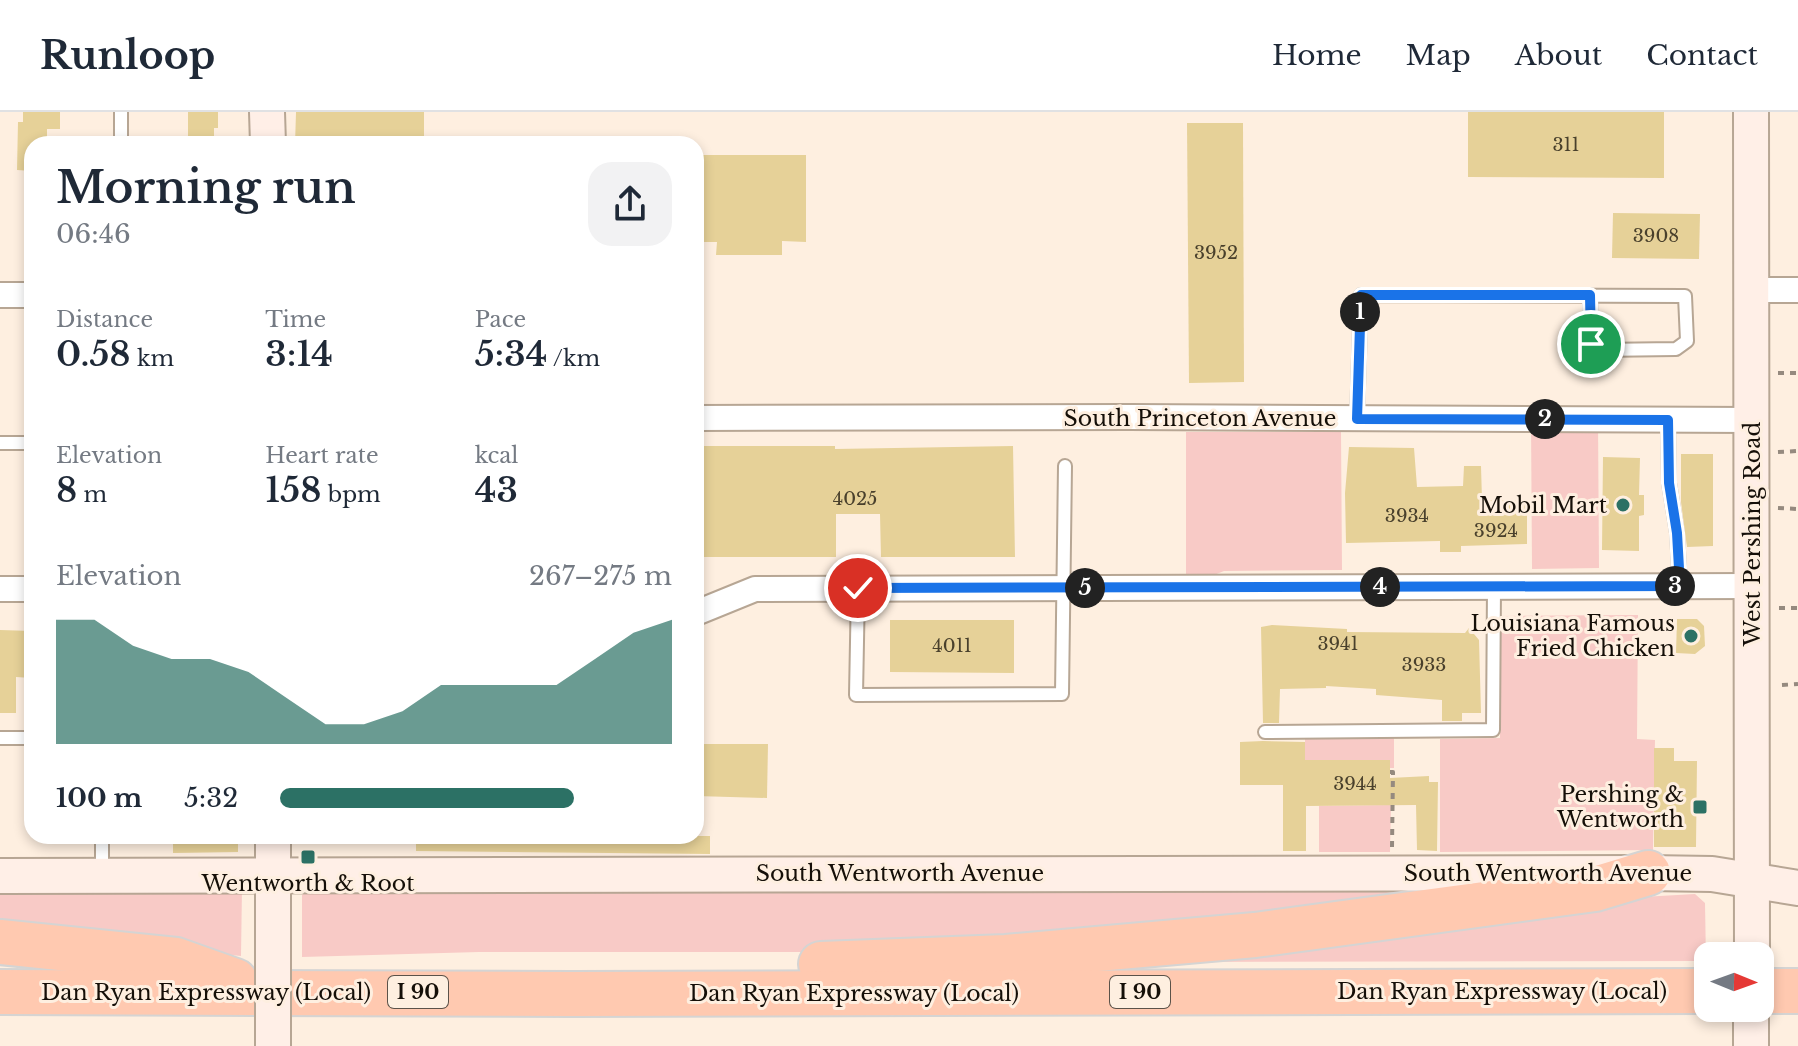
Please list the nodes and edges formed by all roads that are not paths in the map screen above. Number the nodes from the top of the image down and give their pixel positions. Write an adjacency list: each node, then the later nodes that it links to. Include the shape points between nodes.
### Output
1 (121, 112): 4 (lane)
2 (267, 112): 5 (main road)
3 (1751, 112): 6 (main road, West Pershing Road)
4 (121, 136)
5 (268, 136)
6 (1752, 290): 7 (street); 14 (main road, West Pershing Road)
7 (1798, 290)
8 (0, 295): 9 (street)
9 (24, 295)
10 (1590, 295): 10 (lane, via 1685,296 1687,341 1676,349 1598,350 1591,344); 12 (lane, via 1361,295)
11 (704, 418): 12 (street, South Princeton Avenue)
12 (1357, 419): 13 (street, South Princeton Avenue)
13 (1668, 420): 14 (street, South Princeton Avenue); 18 (lane)
14 (1752, 420): 19 (main road, West Pershing Road)
15 (0, 443): 16 (lane)
16 (24, 443)
17 (1065, 466): 22 (lane)
18 (1680, 586): 19 (street); 20 (street)
19 (1752, 586): 35 (main road, West Pershing Road)
20 (1494, 587): 22 (street); 26 (lane, via 1493,730)
21 (858, 588): 22 (street); 22 (lane, via 856,695 1062,694); 25 (street, via 755,589)
22 (1064, 588)
23 (0, 589): 24 (street)
24 (24, 589)
25 (704, 610)
26 (1265, 732)
27 (0, 738): 28 (lane)
28 (24, 738)
29 (102, 844): 33 (lane)
30 (273, 844): 32 (main road)
31 (1648, 873): 32 (main road, South Wentworth Avenue); 35 (main road, South Wentworth Avenue); 44 (highway, via 1595,889 1255,935 1006,957 722,968)
32 (273, 874): 33 (main road, South Wentworth Avenue); 39 (main road)
33 (102, 875): 34 (main road, South Wentworth Avenue)
34 (0, 876)
35 (1752, 880): 36 (main road, South Wentworth Avenue); 38 (main road, West Pershing Road)
36 (1798, 888)
37 (0, 942): 39 (highway)
38 (1752, 942)
39 (268, 972): 43 (highway, Dan Ryan Expressway (Local) / I 90); 44 (highway, Dan Ryan Expressway (Local) / I 90); 46 (main road, bridge)
40 (1694, 991): 44 (highway, Dan Ryan Expressway (Local) / I 90)
41 (1774, 991): 42 (highway)
42 (1798, 991)
43 (0, 992)
44 (572, 994)
45 (1751, 1022): 47 (main road)
46 (273, 1046)
47 (1751, 1046)

